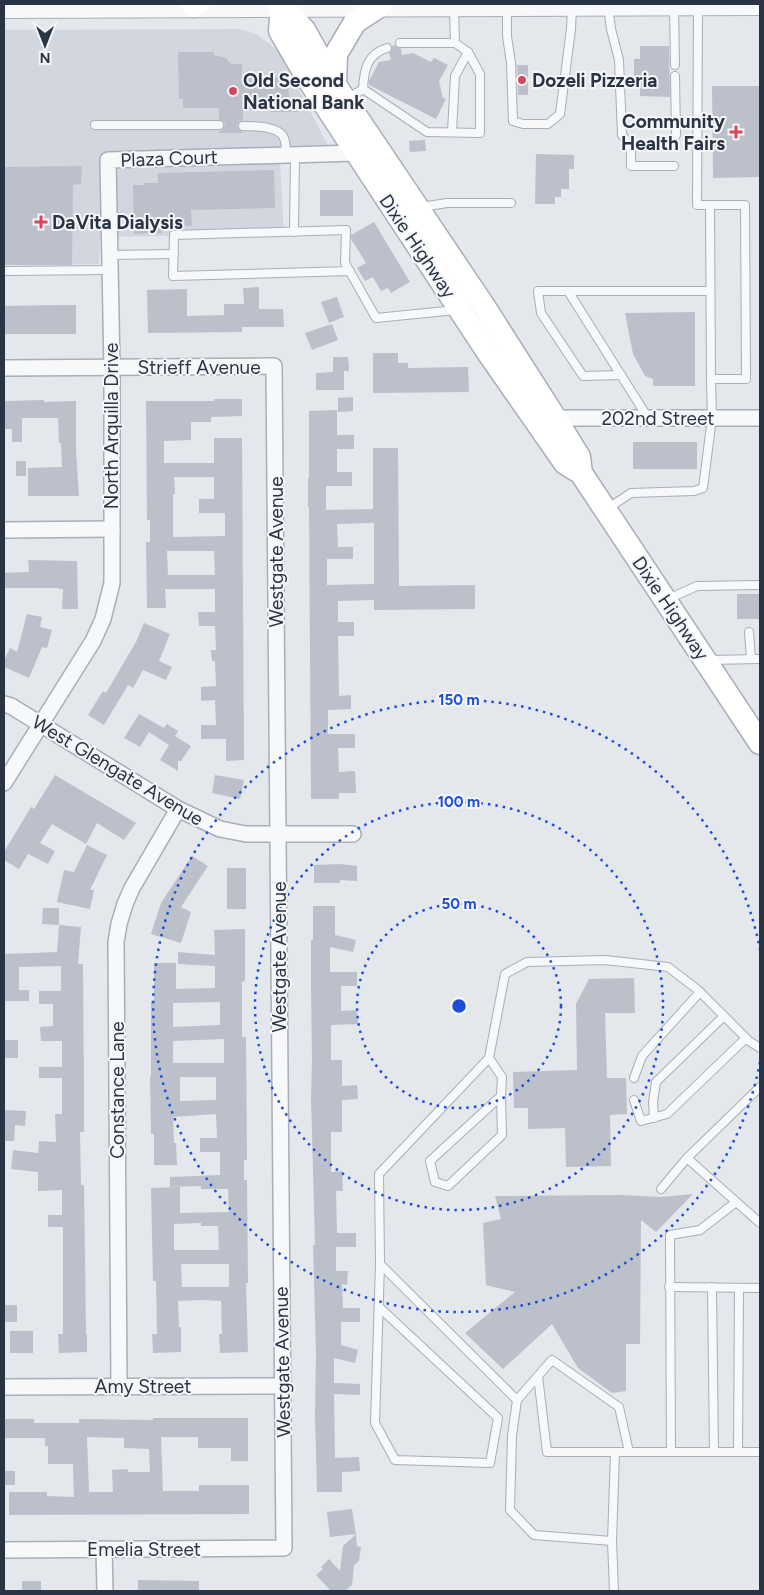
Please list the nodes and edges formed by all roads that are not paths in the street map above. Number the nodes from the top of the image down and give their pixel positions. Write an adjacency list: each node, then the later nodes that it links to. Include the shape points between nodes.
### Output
1 (281, 4): 5 (street); 6 (street); 22 (main road, Dixie Highway, via 304,30); 28 (main road, Dixie Highway, via 280,31)
2 (760, 4): 11 (street)
3 (113, 5): 4 (street); 15 (street)
4 (143, 5): 5 (street)
5 (191, 5)
6 (326, 5): 7 (street)
7 (381, 5): 8 (street); 22 (main road, via 355,22 336,54)
8 (432, 5): 12 (street)
9 (608, 5): 10 (street); 14 (street); 27 (lane, via 620,60 622,135)
10 (674, 5): 11 (street); 20 (lane)
11 (698, 5): 32 (lane, via 697,205)
12 (454, 6): 13 (street); 16 (lane)
13 (507, 6): 14 (street); 14 (lane, via 513,121 548,124 560,114)
14 (572, 6)
15 (4, 8)
16 (455, 43): 17 (lane); 19 (lane)
17 (400, 44)
18 (387, 48): 22 (lane, via 378,51 369,61 364,75)
19 (468, 52): 26 (lane, via 455,76); 26 (lane, via 480,74 480,133)
20 (675, 65)
21 (675, 76): 27 (lane, via 676,135 666,146)
22 (348, 92): 26 (lane, via 427,132); 33 (main road, Dixie Highway)
23 (96, 125): 24 (lane)
24 (218, 125)
25 (243, 126): 29 (lane, via 264,126 281,134)
26 (452, 132)
27 (631, 146): 30 (lane, via 631,166)
28 (356, 153): 29 (street, Plaza Court); 42 (main road, Dixie Highway)
29 (291, 155): 34 (lane); 36 (street, Plaza Court, via 108,160)
30 (674, 166)
31 (511, 203): 33 (lane, via 447,203)
32 (710, 205): 41 (lane); 47 (lane, via 745,204 746,360 746,379)
33 (417, 208): 48 (main road, Dixie Highway)
34 (294, 232): 35 (lane, via 174,235); 39 (lane, via 346,230 345,263)
35 (174, 254): 36 (lane); 39 (lane, via 173,276)
36 (109, 255): 37 (street, Plaza Court)
37 (109, 270): 38 (lane); 45 (street, North Arquilla Drive)
38 (4, 271)
39 (350, 272): 42 (lane, via 376,318)
40 (568, 291): 41 (lane); 46 (lane); 46 (lane, via 538,291 541,312 583,376)
41 (710, 291): 47 (lane)
42 (460, 309): 52 (main road, Dixie Highway, via 566,463)
43 (274, 366): 45 (street, Strieff Avenue); 67 (street, Westgate Avenue)
44 (4, 368): 45 (street, Strieff Avenue)
45 (112, 368): 54 (street, North Arquilla Drive)
46 (620, 375): 49 (lane)
47 (711, 379): 50 (lane)
48 (555, 418): 49 (street, 202nd Street); 52 (main road, Dixie Highway, via 579,457)
49 (648, 418): 50 (street, 202nd Street)
50 (712, 418): 51 (street, 202nd Street); 53 (lane, via 702,488 631,493)
51 (760, 418)
52 (582, 473): 53 (main road, Dixie Highway)
53 (606, 510): 57 (main road, Dixie Highway)
54 (112, 529): 55 (street); 63 (street, North Arquilla Drive, via 112,583 99,630)
55 (4, 530)
56 (760, 585): 57 (lane, via 696,586)
57 (666, 600): 61 (main road, Dixie Highway)
58 (749, 632): 59 (lane)
59 (751, 659): 60 (lane); 61 (lane)
60 (760, 659)
61 (706, 660): 64 (main road, Dixie Highway)
62 (4, 704): 63 (street, West Glengate Avenue)
63 (41, 726): 65 (street, North Arquilla Drive); 66 (street, West Glengate Avenue)
64 (760, 743)
65 (4, 783)
66 (178, 809): 67 (street, West Glengate Avenue, via 220,830); 90 (street, Constance Lane, via 132,888 116,942)
67 (278, 834): 68 (street, West Glengate Avenue); 91 (street, Westgate Avenue)
68 (353, 834)
69 (700, 992): 70 (lane); 73 (lane, via 668,967 605,960 527,962 505,974); 74 (lane, via 642,1056)
70 (724, 1016): 71 (lane); 78 (lane, via 656,1082)
71 (746, 1038): 72 (lane); 78 (lane, via 666,1114)
72 (760, 1048)
73 (489, 1058): 76 (lane, via 502,1076); 83 (lane, via 379,1174)
74 (634, 1078)
75 (760, 1088): 79 (lane)
76 (501, 1096): 76 (lane, via 430,1161 434,1182 448,1186 502,1135)
77 (634, 1100): 78 (lane, via 641,1121)
78 (654, 1118)
79 (687, 1158): 80 (lane); 81 (lane)
80 (661, 1189)
81 (736, 1202): 82 (lane); 84 (lane, via 700,1230 670,1235)
82 (760, 1223)
83 (380, 1264): 88 (lane); 93 (lane)
84 (669, 1287): 85 (lane); 96 (lane)
85 (712, 1288): 86 (lane); 97 (lane)
86 (740, 1288): 87 (lane); 98 (lane)
87 (760, 1288)
88 (379, 1307): 88 (lane, via 375,1423 395,1460 490,1463 498,1418)
89 (538, 1376): 93 (lane); 94 (lane, via 547,1452); 95 (lane, via 552,1360 619,1407)
90 (119, 1386): 91 (street, Amy Street); 92 (street, Amy Street)
91 (282, 1386): 101 (street, Westgate Avenue)
92 (4, 1387)
93 (517, 1400): 100 (lane, via 512,1436 510,1510 534,1535)
94 (615, 1452): 95 (lane); 100 (lane)
95 (629, 1452): 96 (lane)
96 (671, 1452): 97 (lane)
97 (714, 1452): 98 (lane)
98 (738, 1452): 99 (lane)
99 (760, 1452)
100 (612, 1541): 105 (lane)
101 (284, 1548): 103 (street, Emelia Street)
102 (4, 1550): 103 (street, Emelia Street)
103 (104, 1550): 104 (street)
104 (105, 1591)
105 (614, 1591)

